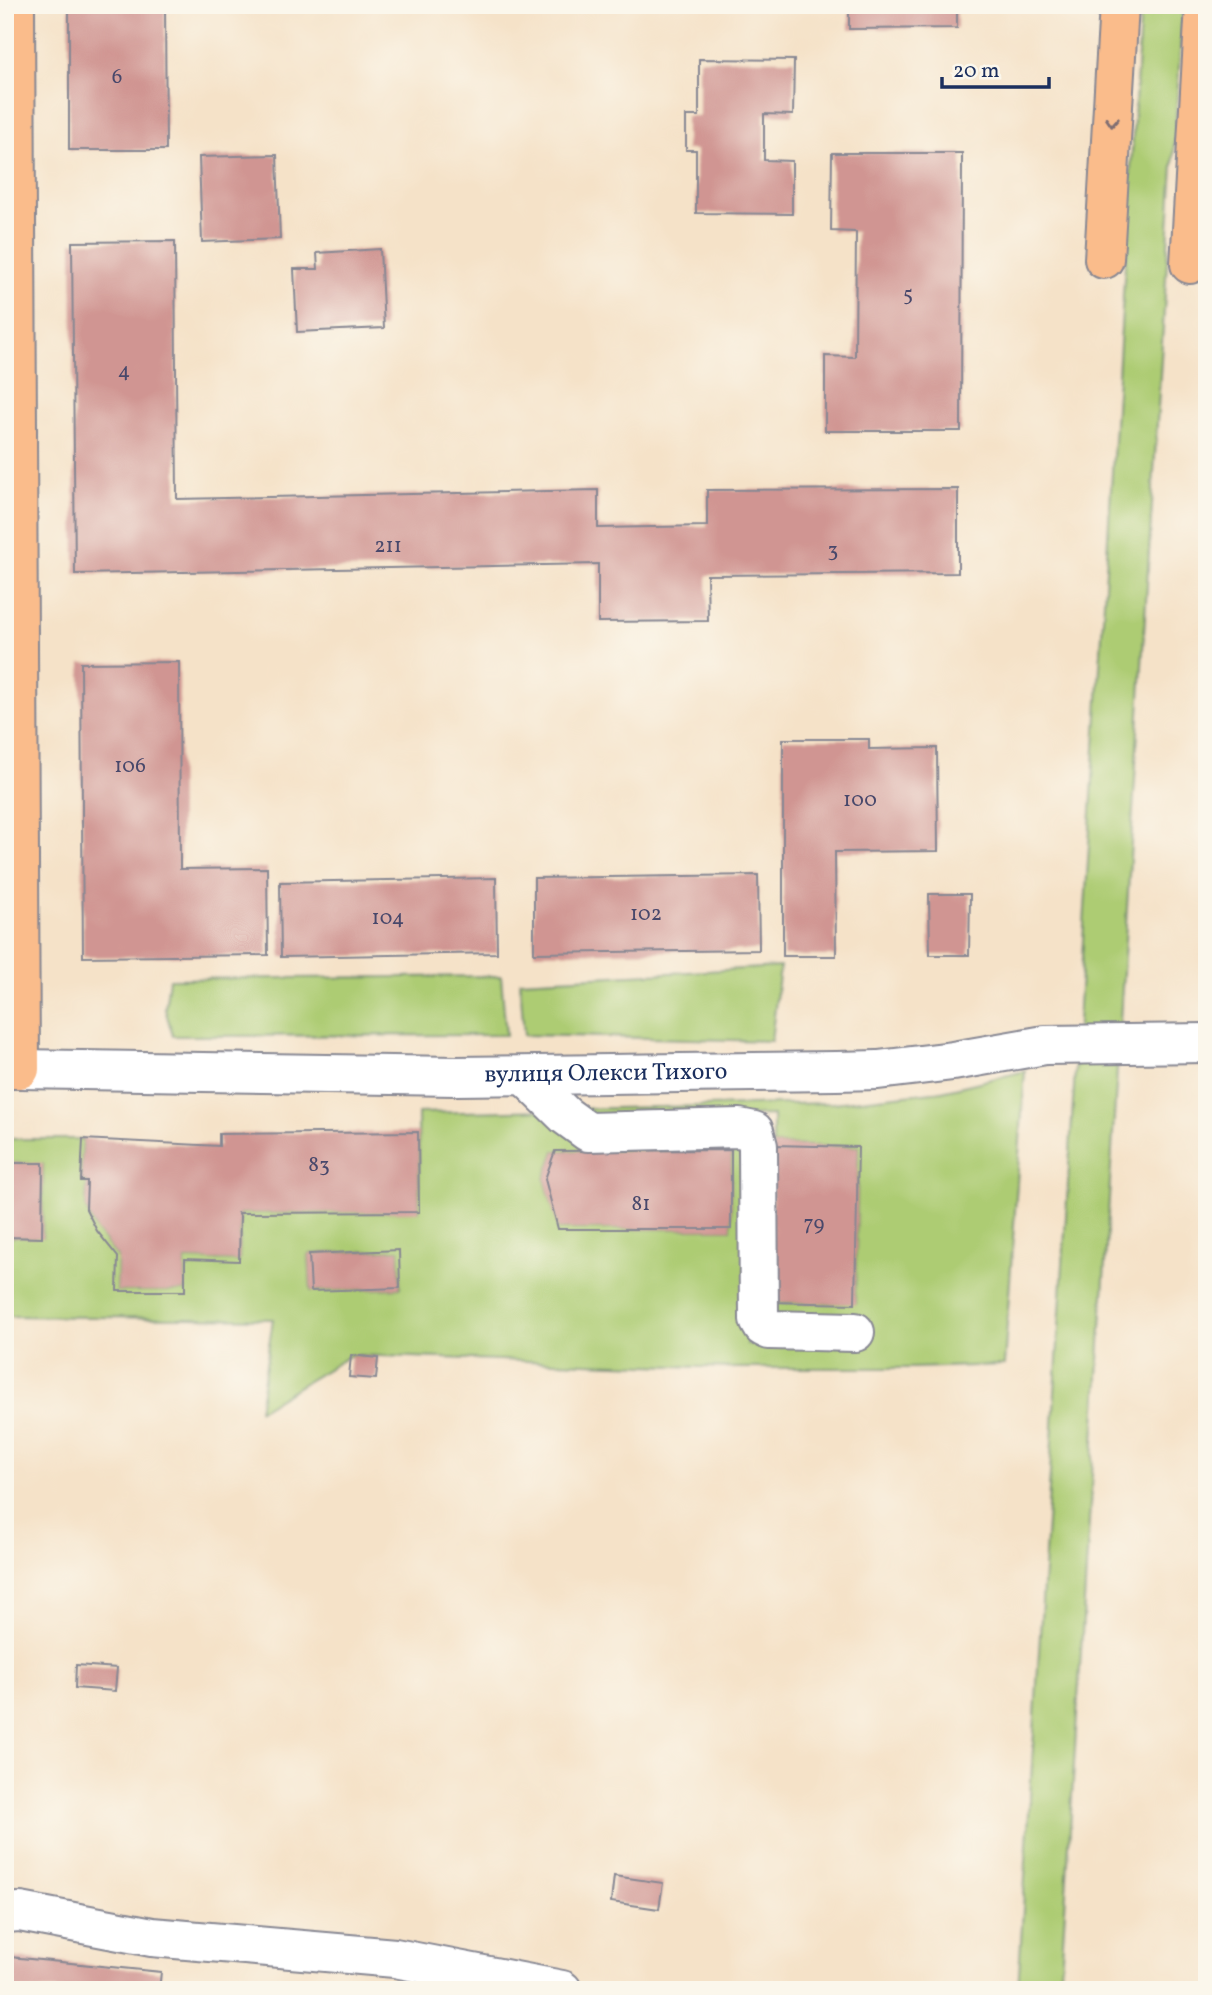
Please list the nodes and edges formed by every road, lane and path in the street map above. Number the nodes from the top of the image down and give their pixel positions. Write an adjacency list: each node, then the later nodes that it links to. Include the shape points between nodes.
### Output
1 (15, 5): 7 (main road)
2 (1119, 5): 4 (main road, one-way to 4)
3 (1205, 5): 5 (main road)
4 (1104, 259)
5 (1190, 264)
6 (1207, 1043): 8 (street, вулиця Олекси Тихого, via 1045,1045 878,1070)
7 (13, 1069): 8 (street, вулиця Олекси Тихого)
8 (525, 1076): 9 (street, via 588,1132 754,1131 758,1146 759,1320 763,1327 778,1332)
9 (855, 1332)
10 (5, 1913): 11 (street, via 152,1937 395,1958)
11 (562, 1990)

